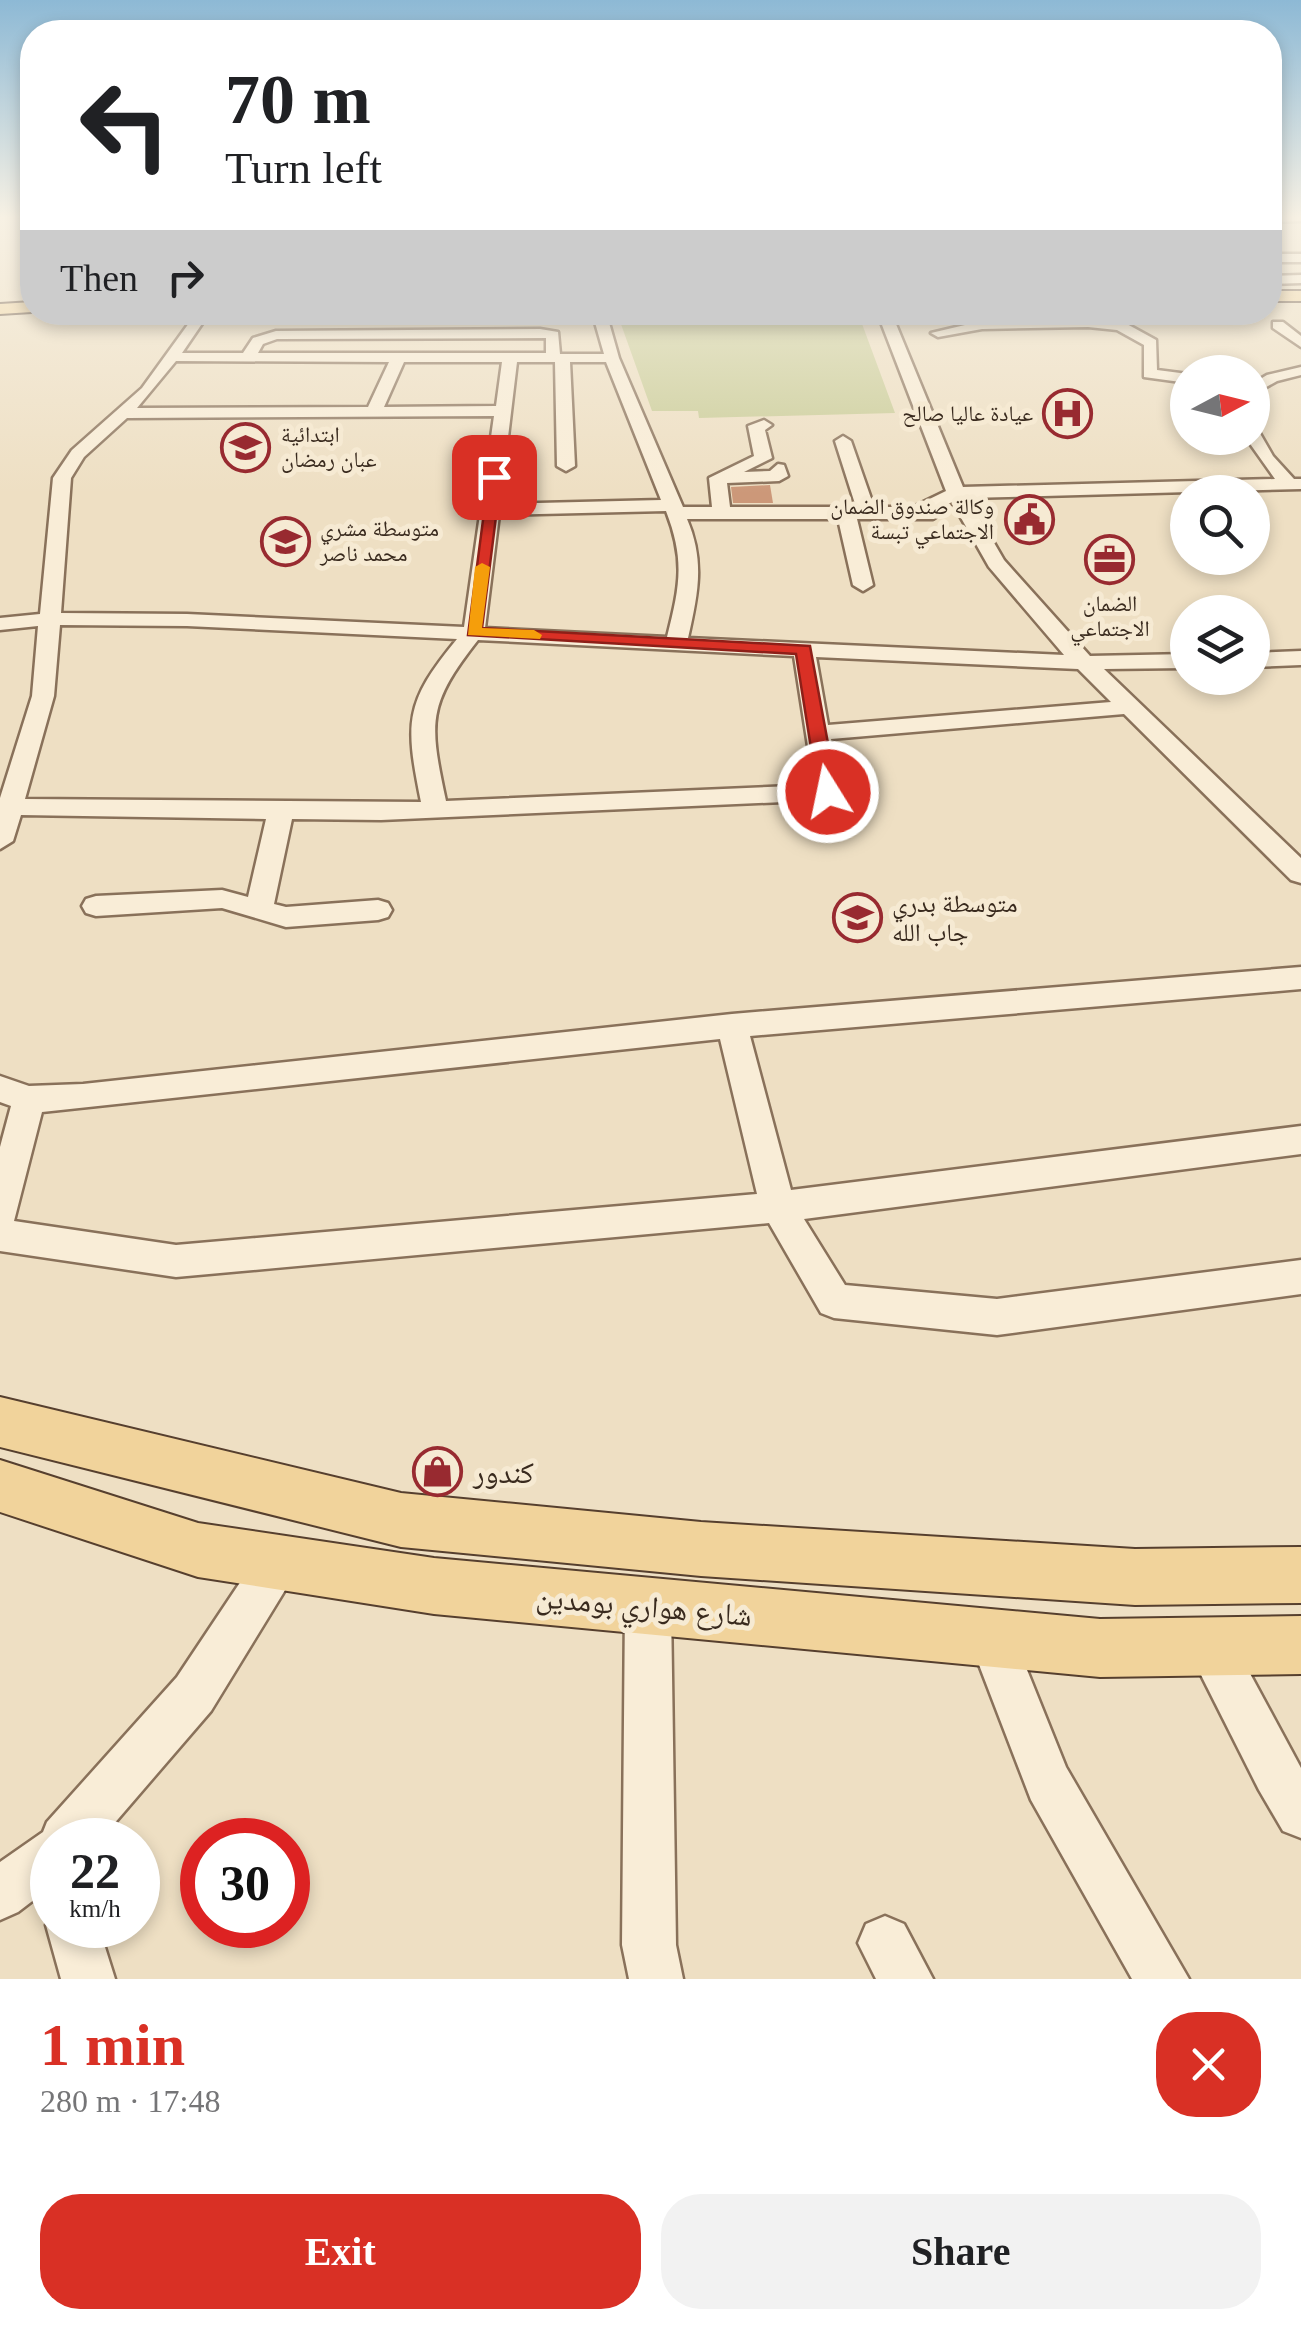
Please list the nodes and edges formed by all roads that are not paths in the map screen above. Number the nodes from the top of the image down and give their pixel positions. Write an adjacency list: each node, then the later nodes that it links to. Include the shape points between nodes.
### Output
1 (195, 325): 7 (street)
2 (603, 325): 12 (street)
3 (889, 325): 26 (street)
4 (1278, 326): 6 (street)
5 (938, 333): 14 (street, via 982,325 1120,326 1152,344 1150,374)
6 (1301, 344)
7 (174, 357): 8 (street); 18 (street)
8 (248, 358): 9 (street, via 294,364); 11 (street, via 258,341 276,335 540,333 552,336)
9 (398, 358): 10 (street); 17 (street)
10 (510, 358): 11 (street); 16 (street)
11 (557, 358): 12 (street); 22 (street)
12 (612, 358): 27 (street)
13 (1301, 372): 15 (street)
14 (1170, 376)
15 (1270, 379)
16 (503, 410): 17 (street); 28 (street)
17 (374, 411): 18 (street, via 267,405)
18 (126, 413): 32 (street, via 78,454 62,478)
19 (764, 426): 24 (street, via 756,426 763,458)
20 (843, 441): 29 (street)
21 (1264, 455): 25 (street)
22 (566, 466)
23 (778, 469): 24 (street, via 779,476)
24 (718, 478): 30 (street)
25 (1295, 484): 26 (street)
26 (961, 503): 29 (street, via 916,513); 40 (street, via 1020,594)
27 (673, 509): 28 (street); 30 (street); 35 (street, via 692,561)
28 (490, 510): 34 (street)
29 (856, 512): 30 (street); 31 (street)
30 (722, 513)
31 (862, 584)
32 (50, 618): 33 (street); 34 (street); 43 (street, via 43,696)
33 (0, 624)
34 (474, 632): 35 (street); 44 (street, via 436,679 425,708 421,742)
35 (676, 643): 36 (street)
36 (804, 650): 40 (street); 42 (street)
37 (1301, 658): 38 (street)
38 (1270, 659)
39 (1170, 662): 40 (street)
40 (1085, 663): 41 (street)
41 (1130, 707): 42 (street); 47 (street)
42 (818, 733): 44 (street, via 828,792)
43 (5, 806): 45 (street); 46 (street)
44 (435, 810): 45 (street)
45 (280, 812): 49 (street)
46 (0, 842)
47 (1300, 871)
48 (96, 906): 49 (street, via 222,899)
49 (259, 910): 50 (street, via 286,917)
50 (378, 910)
51 (1301, 978): 52 (street)
52 (732, 1026): 53 (street, via 83,1097); 55 (street)
53 (14, 1094): 56 (street)
54 (1301, 1140): 55 (street)
55 (778, 1207): 57 (street, via 176,1261); 58 (street, via 834,1301 996,1317)
56 (0, 1213)
57 (0, 1235)
58 (1301, 1276)
59 (0, 1422): 62 (main road, via 418,1522 701,1549 1135,1577)
60 (0, 1486): 61 (main road, شارع هواري بومدين, via 198,1550)
61 (279, 1564): 63 (main road, شارع هواري بومدين); 68 (street, via 194,1694)
62 (1301, 1575)
63 (648, 1608): 64 (main road, شارع هواري بومدين); 73 (street, via 648,1945)
64 (990, 1636): 65 (main road, شارع هواري بومدين, via 1100,1648); 74 (street, via 1048,1783)
65 (1211, 1646): 66 (main road, شارع هواري بومدين); 67 (street)
66 (1301, 1646)
67 (1301, 1812)
68 (86, 1818)
69 (30, 1871): 70 (street)
70 (0, 1894)
71 (79, 1948): 72 (street)
72 (88, 1979)
73 (656, 1979)
74 (1162, 1979)

